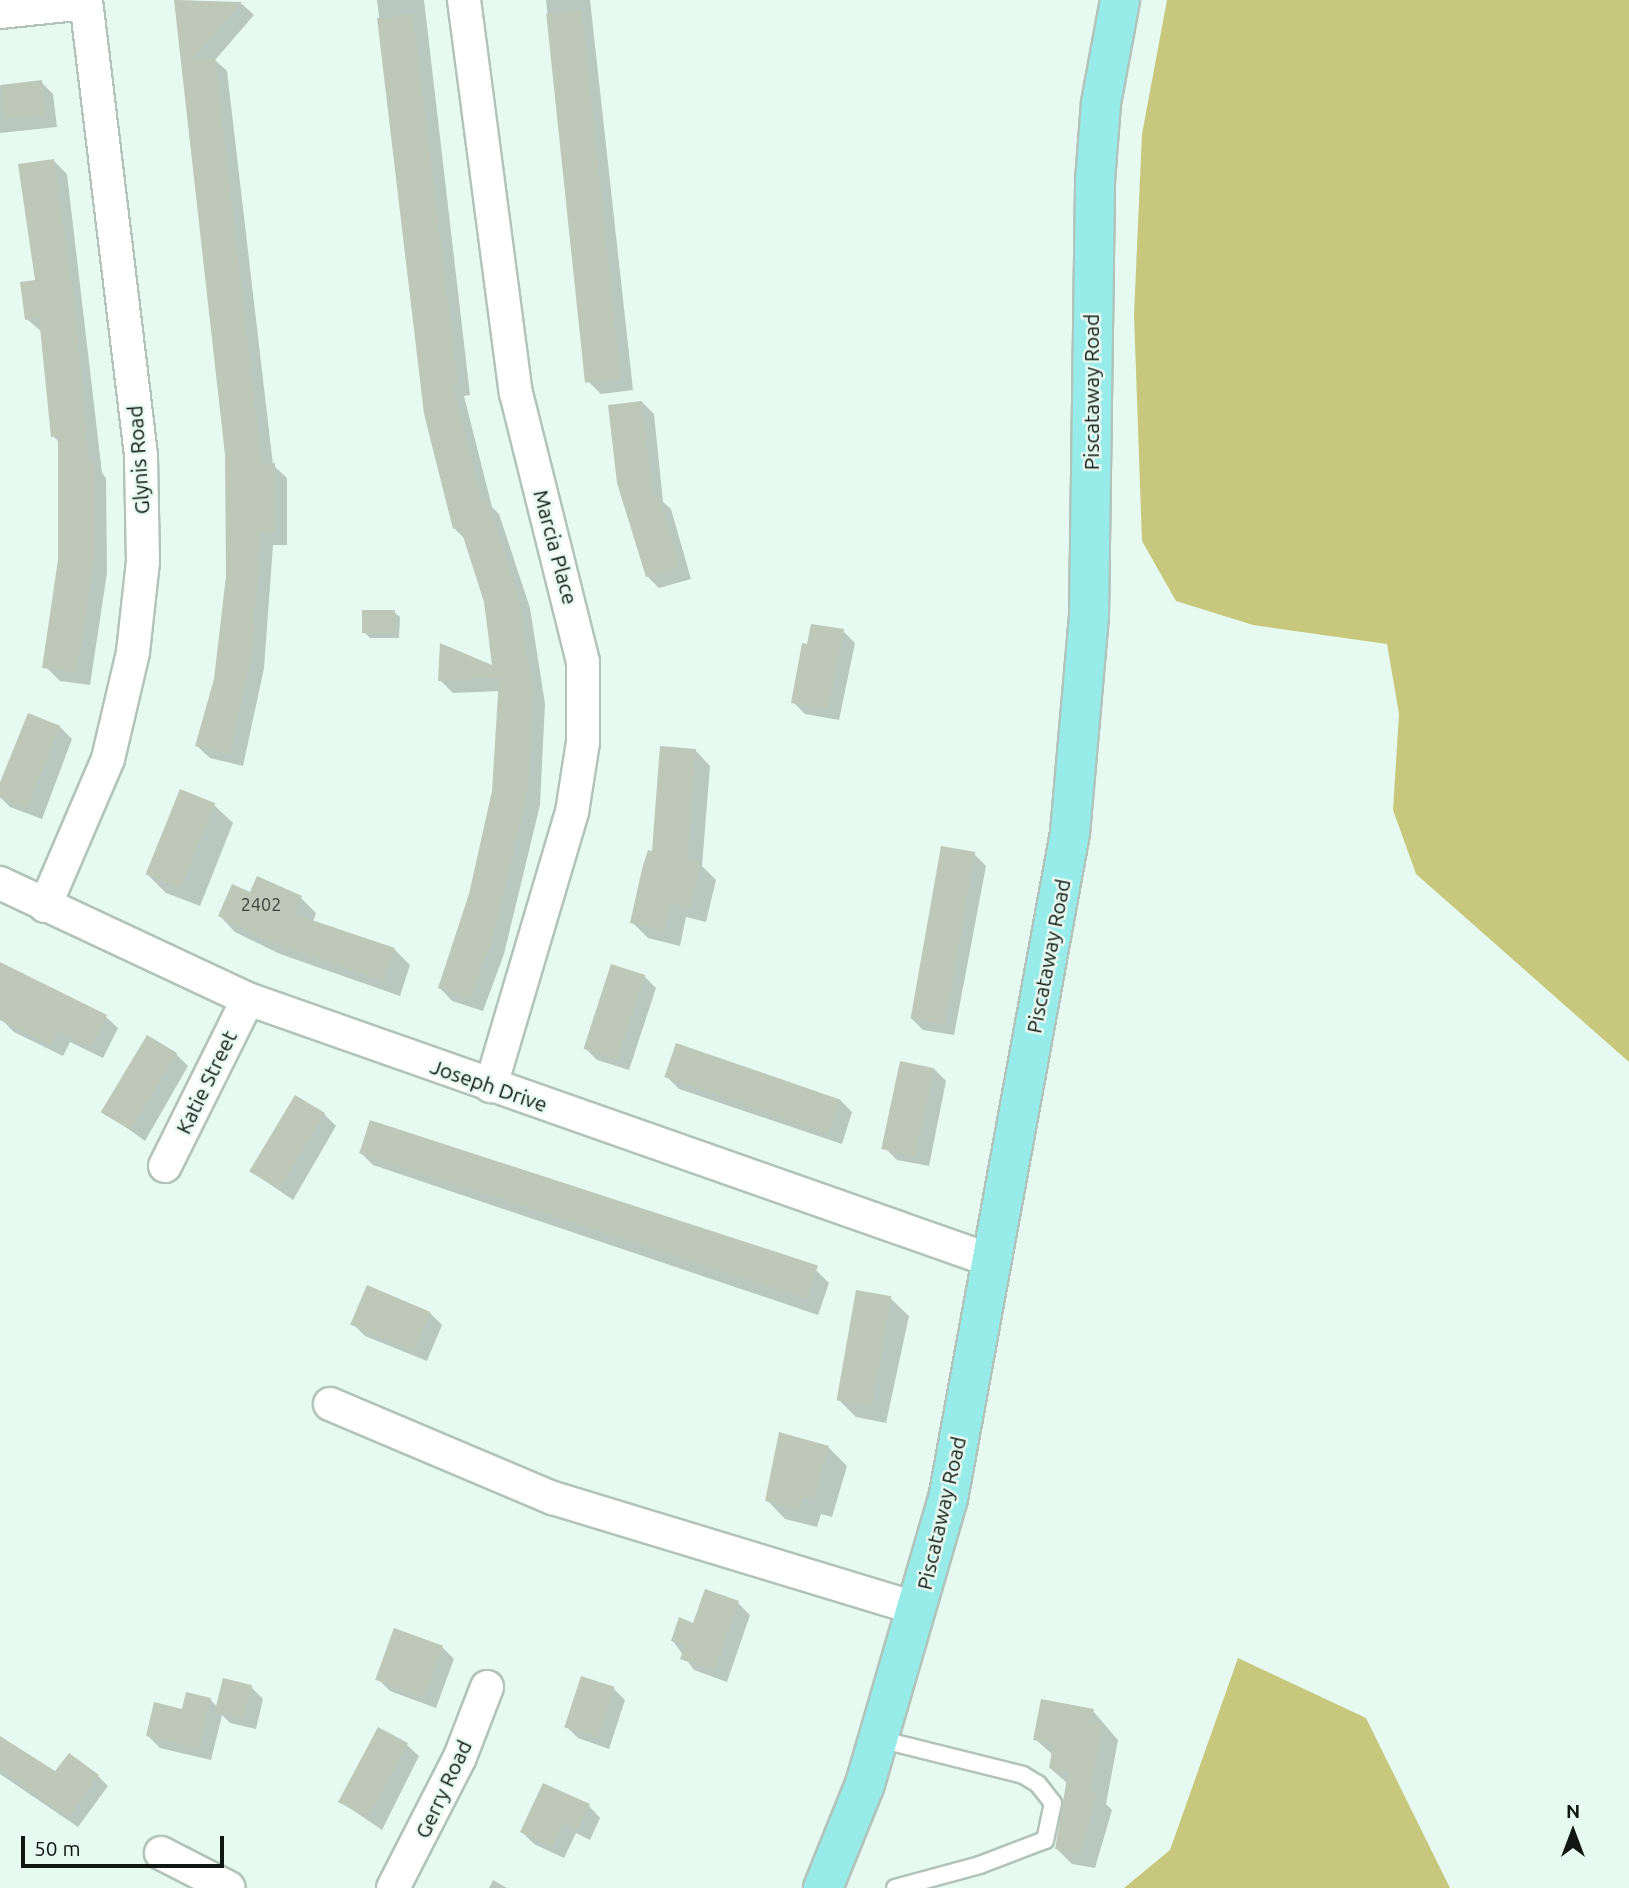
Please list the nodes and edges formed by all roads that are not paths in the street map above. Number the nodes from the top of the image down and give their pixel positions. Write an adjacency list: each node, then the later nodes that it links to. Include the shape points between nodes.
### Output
1 (464, 0): 8 (street, Marcia Place, via 516,393 583,662 583,742 572,813)
2 (1120, 0): 10 (main road, Piscataway Road, via 1101,103 1095,181 1089,616 1070,833)
3 (86, 2): 4 (street); 6 (street, Glynis Road, via 141,456 143,562 133,652 108,759)
4 (0, 12)
5 (0, 883): 6 (street, Joseph Drive)
6 (45, 905): 7 (street, Joseph Drive)
7 (247, 999): 8 (street, Joseph Drive); 9 (street, Katie Street)
8 (491, 1086): 10 (street, Joseph Drive)
9 (165, 1166)
10 (990, 1260): 12 (main road, Piscataway Road, via 948,1499)
11 (330, 1404): 12 (street, via 553,1498)
12 (918, 1609): 14 (main road, Piscataway Road)
13 (487, 1687): 18 (street, Gerry Road, via 460,1757)
14 (879, 1739): 16 (main road, Piscataway Road); 19 (lane, via 1023,1775 1038,1784 1053,1803 1045,1840 979,1865)
15 (161, 1853): 17 (street)
16 (828, 1887)
17 (229, 1888)
18 (393, 1888)
19 (895, 1888)

